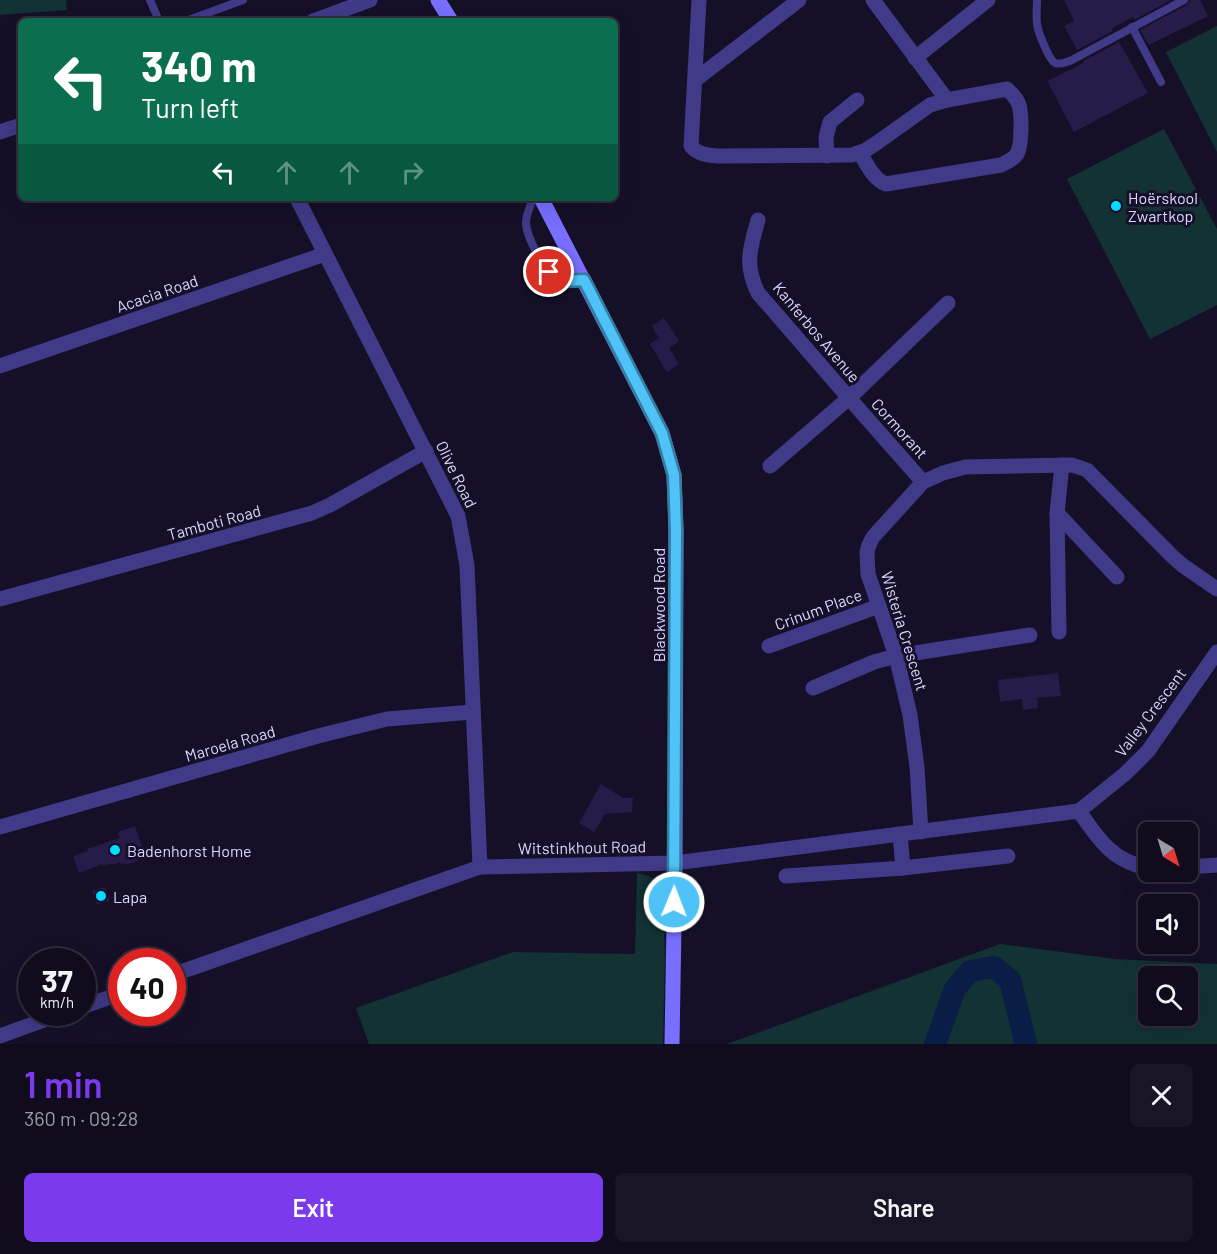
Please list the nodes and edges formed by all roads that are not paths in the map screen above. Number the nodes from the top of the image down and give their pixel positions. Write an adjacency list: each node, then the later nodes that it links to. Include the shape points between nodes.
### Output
1 (150, 0): 10 (lane)
2 (243, 0): 11 (lane)
3 (370, 0): 12 (street)
4 (699, 0): 15 (street)
5 (799, 0): 15 (street)
6 (873, 0): 14 (street)
7 (988, 0): 14 (street)
8 (1037, 0): 13 (lane, via 1037,25 1056,63 1070,62)
9 (1184, 0): 13 (lane)
10 (158, 18)
11 (194, 18)
12 (321, 18)
13 (1132, 27): 16 (lane)
14 (915, 58): 18 (street)
15 (695, 80): 22 (street, via 691,146 694,150 719,156)
16 (1161, 82)
17 (857, 100): 22 (street, via 830,122)
18 (947, 100): 21 (street, via 930,105); 21 (street, via 1007,89 1019,105 1021,118 1020,148 1016,155 1000,165 886,184 873,174)
19 (18, 126): 20 (street)
20 (0, 132)
21 (860, 153): 22 (street)
22 (827, 156)
23 (298, 201): 27 (street, Olive Road)
24 (532, 201): 28 (lane, via 526,221 530,238 549,272 562,281)
25 (543, 201): 28 (street, Blackwood Road)
26 (758, 220): 31 (street, Kanferbos Avenue, via 750,249 750,273 759,293)
27 (325, 254): 30 (street, Acacia Road); 32 (street, Olive Road)
28 (584, 280): 53 (street, Blackwood Road, via 662,433 674,475)
29 (948, 303): 31 (street)
30 (0, 366)
31 (849, 398): 34 (street); 35 (street, Cormorant)
32 (426, 451): 39 (street, Tamboti Road, via 312,513); 47 (street, Olive Road, via 458,516 463,535)
33 (1062, 465): 35 (street, Wisteria Crescent, via 965,467); 36 (street); 38 (street, Wisteria Crescent, via 1086,470 1172,556)
34 (770, 466)
35 (923, 482): 40 (street, Wisteria Crescent, via 869,545 867,568)
36 (1057, 513): 37 (street); 41 (street)
37 (1117, 577)
38 (1217, 589)
39 (0, 599)
40 (879, 606): 43 (street, Crinum Place); 45 (street, Wisteria Crescent)
41 (1059, 632)
42 (1030, 635): 45 (street)
43 (769, 646)
44 (1217, 652): 48 (street, Valley Crescent, via 1148,751)
45 (896, 656): 46 (street); 50 (street, Wisteria Crescent, via 910,715)
46 (813, 688)
47 (473, 712): 49 (street, Maroela Road, via 387,719); 57 (street, Olive Road)
48 (1079, 812): 50 (street, Witstinkhout Road); 55 (street, via 1094,834 1117,856)
49 (0, 827)
50 (921, 832): 51 (street, Witstinkhout Road)
51 (900, 834): 53 (street, Witstinkhout Road); 58 (street)
52 (1008, 856): 58 (street)
53 (675, 864): 57 (street, Witstinkhout Road); 63 (street, Blackwood Road)
54 (1217, 865): 56 (street)
55 (1138, 866)
56 (1198, 866)
57 (480, 867): 60 (street, Witstinkhout Road)
58 (903, 868): 59 (street)
59 (786, 876)
60 (186, 970)
61 (28, 1026): 62 (street)
62 (0, 1036)
63 (672, 1044)

